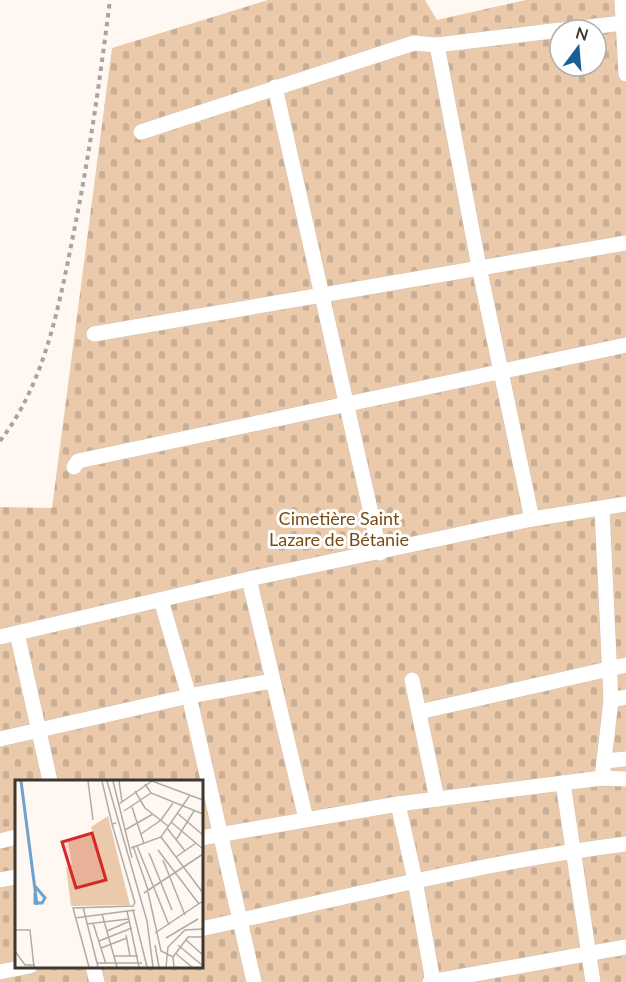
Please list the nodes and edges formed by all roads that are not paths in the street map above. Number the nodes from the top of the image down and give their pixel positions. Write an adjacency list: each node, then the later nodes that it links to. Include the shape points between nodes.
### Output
1 (622, 0): 2 (lane)
2 (623, 23): 3 (lane); 6 (lane)
3 (608, 25)
4 (548, 32): 5 (lane)
5 (437, 45): 7 (lane, via 414,43); 10 (lane)
6 (626, 75)
7 (275, 87): 8 (lane); 11 (lane)
8 (141, 132)
9 (626, 243): 10 (lane)
10 (479, 267): 11 (lane); 14 (lane)
11 (322, 296): 12 (lane); 15 (lane)
12 (94, 334)
13 (626, 345): 14 (lane)
14 (501, 374): 15 (lane); 19 (lane)
15 (347, 402): 16 (lane, via 78,461); 20 (lane)
16 (74, 467)
17 (626, 504): 18 (lane)
18 (603, 509): 19 (lane); 25 (lane)
19 (532, 519): 20 (lane)
20 (380, 553): 21 (lane)
21 (249, 579): 22 (lane); 27 (lane)
22 (161, 600): 23 (lane); 28 (lane)
23 (17, 633): 24 (lane); 31 (lane)
24 (0, 637)
25 (618, 667): 29 (lane); 30 (lane)
26 (412, 680): 30 (lane)
27 (272, 681): 28 (lane); 42 (lane)
28 (189, 696): 31 (lane); 39 (lane)
29 (618, 699): 34 (lane)
30 (419, 712): 40 (lane)
31 (38, 731): 32 (lane); 37 (lane)
32 (0, 739)
33 (626, 759): 34 (lane)
34 (604, 761): 35 (lane)
35 (602, 778): 36 (lane); 38 (lane)
36 (626, 779)
37 (50, 780)
38 (563, 783): 40 (lane); 48 (lane)
39 (205, 794): 43 (lane)
40 (437, 799): 41 (lane)
41 (398, 804): 42 (lane); 51 (lane)
42 (306, 819): 43 (lane)
43 (218, 834): 45 (lane); 52 (lane)
44 (15, 837): 46 (lane)
45 (202, 838)
46 (0, 841)
47 (626, 844): 48 (lane)
48 (572, 851): 51 (lane); 55 (lane)
49 (15, 877): 50 (lane)
50 (0, 879)
51 (416, 880): 52 (lane); 61 (lane)
52 (241, 920): 53 (lane); 60 (lane)
53 (202, 929)
54 (626, 947): 55 (lane)
55 (588, 953): 61 (lane); 62 (lane)
56 (25, 967): 58 (lane)
57 (93, 967): 59 (lane)
58 (0, 972)
59 (97, 982)
60 (254, 982)
61 (432, 982)
62 (593, 982)

